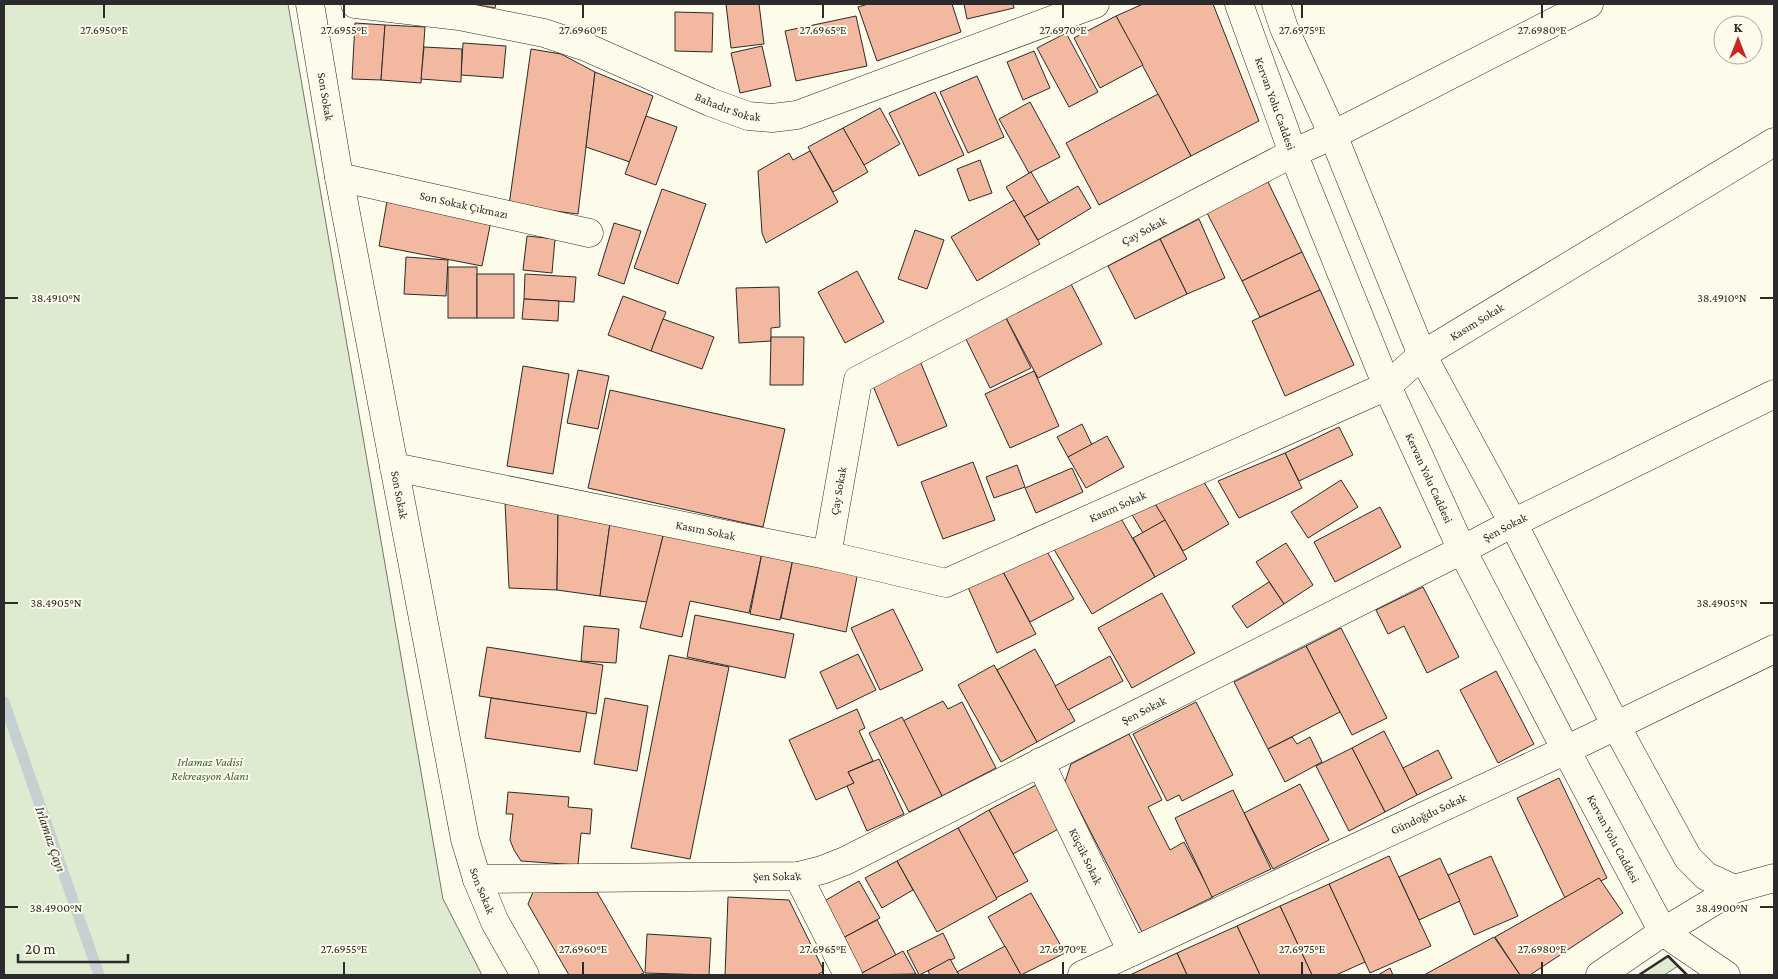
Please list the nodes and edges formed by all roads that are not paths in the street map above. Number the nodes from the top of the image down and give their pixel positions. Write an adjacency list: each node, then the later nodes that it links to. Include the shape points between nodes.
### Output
1 (310, 4): 11 (street, Son Sokak)
2 (356, 4): 7 (street, Bahadır Sokak, via 459,16)
3 (1095, 4): 7 (street, Bahadır Sokak, via 797,115 772,118 748,116 710,102)
4 (1239, 4): 10 (street, Kervan Yolu Caddesi)
5 (1276, 4): 8 (street)
6 (1588, 4): 8 (street, Çay Sokak)
7 (501, 13)
8 (1332, 135): 10 (street, Çay Sokak); 13 (street)
9 (1774, 142): 13 (street, Kasım Sokak)
10 (1293, 153): 14 (street, Kervan Yolu Caddesi); 19 (street, Çay Sokak, via 858,380)
11 (339, 177): 12 (street, Son Sokak Çıkmazı); 16 (street, Son Sokak)
12 (589, 233)
13 (1422, 355): 14 (street, Kasım Sokak); 17 (street)
14 (1387, 386): 18 (street, Kervan Yolu Caddesi); 19 (street, Kasım Sokak, via 946,583)
15 (1774, 394): 17 (street, Şen Sokak)
16 (394, 467): 19 (street, Kasım Sokak); 26 (street, Son Sokak, via 465,839)
17 (1513, 523): 18 (street, Şen Sokak); 21 (street)
18 (1462, 550): 22 (street, Kervan Yolu Caddesi); 23 (street, Şen Sokak)
19 (827, 555)
20 (1774, 648): 21 (street, Gündoğdu Sokak)
21 (1615, 724): 22 (street, Gündoğdu Sokak); 27 (street, via 1688,858 1706,876)
22 (1566, 750): 28 (street, Kervan Yolu Caddesi); 29 (street, Gündoğdu Sokak)
23 (1040, 762): 24 (street, Şen Sokak, via 844,861); 29 (street, Küçük Sokak)
24 (798, 876): 26 (street, Şen Sokak); 31 (street)
25 (1771, 878): 27 (street)
26 (477, 879): 30 (street, Son Sokak, via 495,922)
27 (1734, 889): 28 (street)
28 (1663, 932): 33 (street); 34 (street)
29 (1132, 952): 32 (street, Gündoğdu Sokak)
30 (525, 975)
31 (848, 975)
32 (1082, 975)
33 (1600, 975)
34 (1726, 975)

